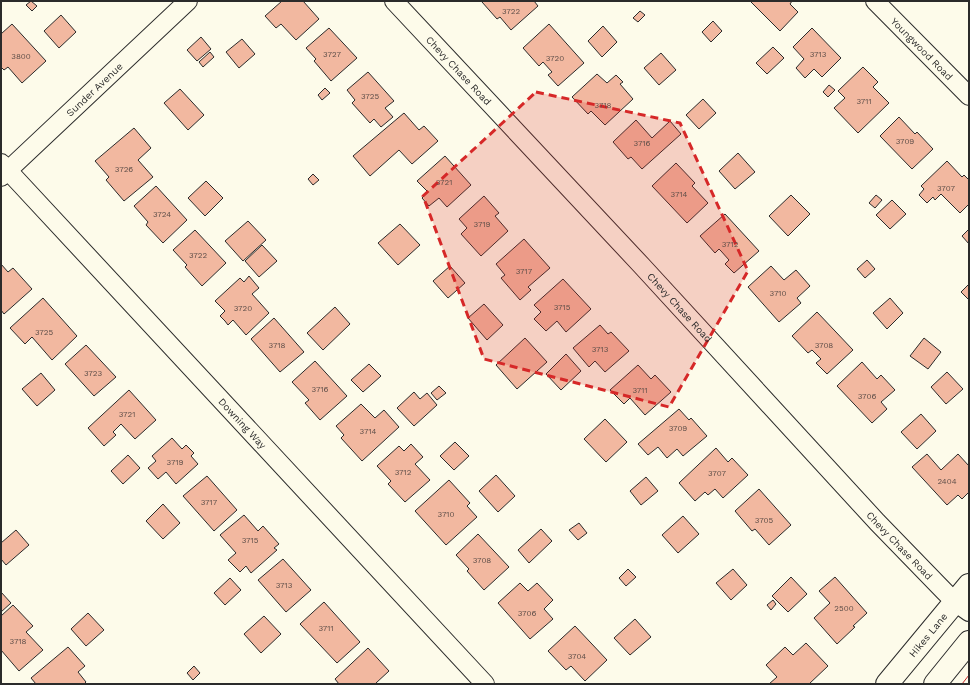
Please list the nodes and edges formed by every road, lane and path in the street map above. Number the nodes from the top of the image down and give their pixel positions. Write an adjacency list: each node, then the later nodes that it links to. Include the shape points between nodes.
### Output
1 (188, 1): 5 (street, Sunder Avenue)
2 (394, 1): 6 (street, Chevy Chase Road, via 648,272 877,522)
3 (874, 1): 4 (street, Youngwood Road)
4 (969, 96)
5 (3, 170): 8 (street, Downing Way)
6 (964, 600): 9 (main road, Hikes Lane)
7 (969, 642): 10 (main road)
8 (485, 684)
9 (887, 684)
10 (935, 684)

